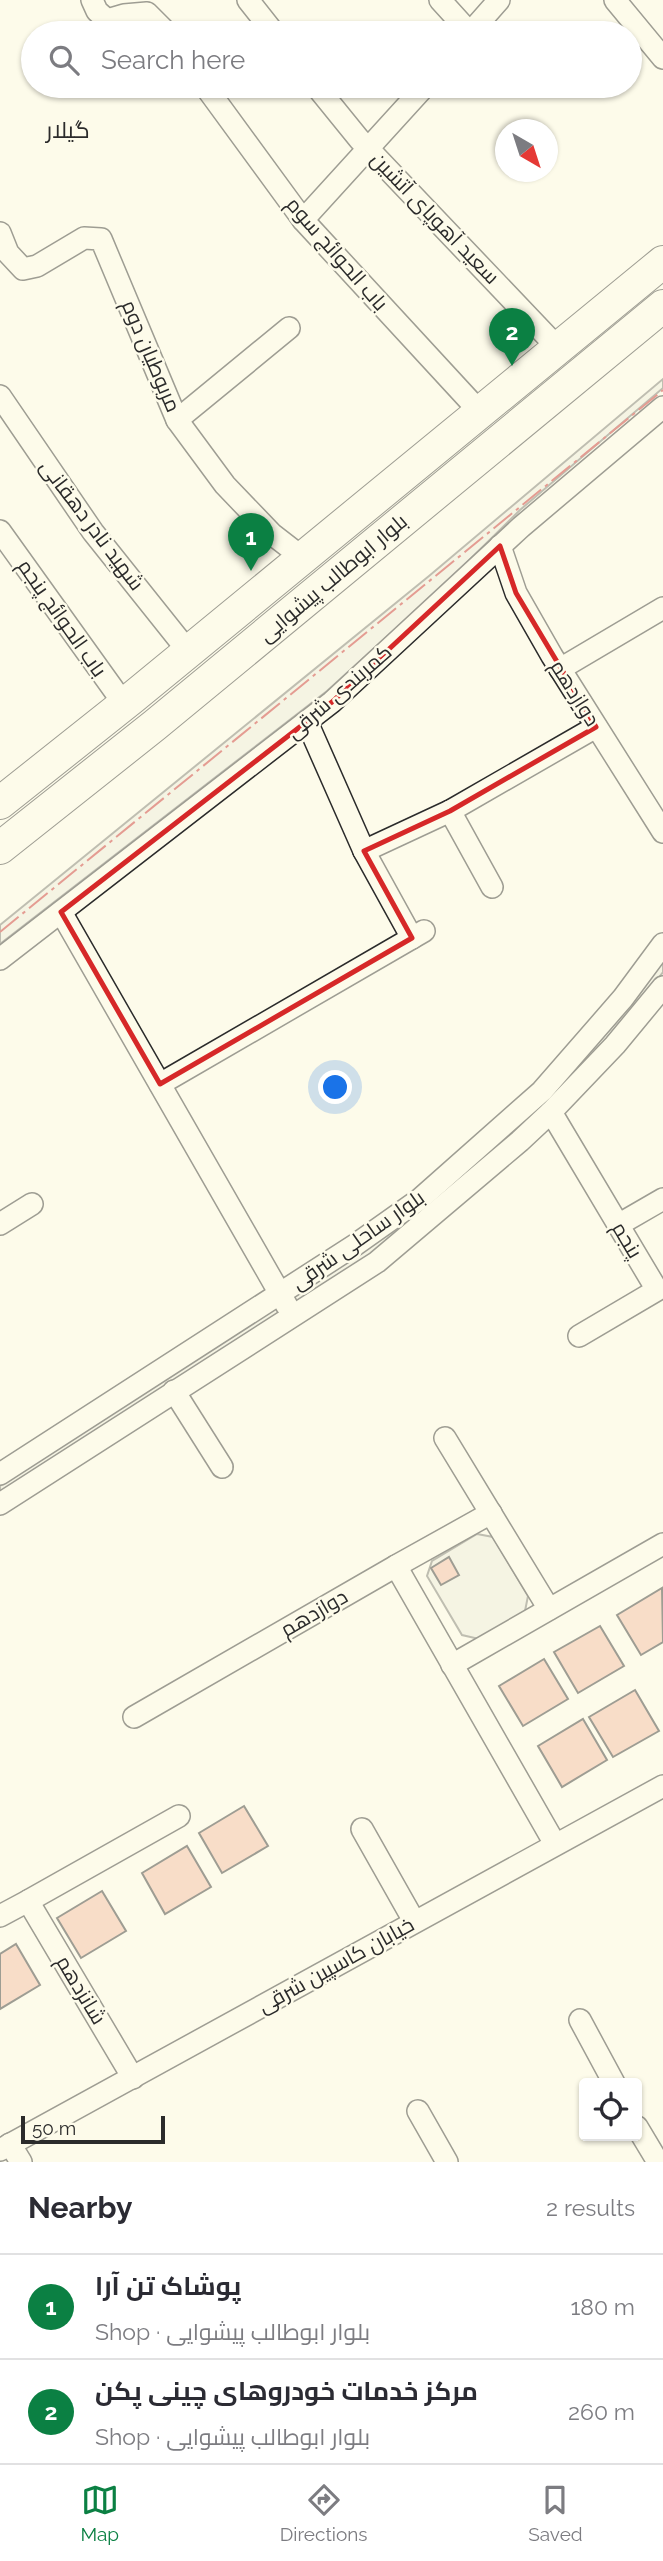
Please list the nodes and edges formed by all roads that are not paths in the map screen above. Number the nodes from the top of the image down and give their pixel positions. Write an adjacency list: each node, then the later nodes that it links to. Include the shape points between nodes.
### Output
1 (92, 0): 6 (street, via 107,20 147,13)
2 (248, 0): 7 (street)
3 (440, 0): 8 (street)
4 (499, 0): 9 (street)
5 (615, 0): 10 (street)
6 (155, 21)
7 (265, 21)
8 (459, 21)
9 (481, 21)
10 (632, 21)
11 (642, 33): 12 (street)
12 (663, 58)
13 (214, 98): 17 (street, باب الحوائج سوم)
14 (326, 98): 16 (street, سعید آهوپای آتشین)
15 (414, 98): 16 (street)
16 (369, 149): 17 (street); 22 (street, سعید آهوپای آتشین)
17 (303, 220): 25 (street, باب الحوائج سوم)
18 (0, 233): 26 (street, مربوطیان دوم, via 8,253 23,269 84,238 101,239)
19 (663, 262): 22 (highway, بلوار ابوطالب پیشوایی)
20 (663, 306): 39 (highway, بلوار ابوطالب پیشوایی)
21 (289, 328): 26 (street)
22 (558, 348): 25 (highway, بلوار ابوطالب پیشوایی)
23 (0, 396): 31 (street, شهید نادر دهقانی, via 93,532)
24 (663, 407): 28 (street, کمربندی شرقی)
25 (480, 412): 29 (highway, بلوار ابوطالب پیشوایی)
26 (177, 420): 29 (street, مربوطیان دوم, via 225,485 272,534)
27 (0, 531): 33 (street, باب الحوائج پنجم)
28 (500, 546): 32 (street, دوازدهم, via 516,593); 34 (street, کمربندی شرقی)
29 (303, 558): 31 (highway, بلوار ابوطالب پیشوایی)
30 (663, 608): 32 (street)
31 (188, 651): 33 (highway, بلوار ابوطالب پیشوایی)
32 (560, 669): 35 (street, دوازدهم)
33 (124, 704): 36 (highway, بلوار ابوطالب پیشوایی)
34 (307, 722): 40 (street); 42 (street, کمربندی شرقی)
35 (596, 727): 37 (street); 38 (street, دوازدهم)
36 (0, 803)
37 (450, 811): 40 (street); 41 (street)
38 (663, 832)
39 (0, 848)
40 (364, 851): 46 (street, via 418,935)
41 (492, 887)
42 (61, 912): 44 (street, کمربندی شرقی); 46 (street)
43 (663, 944): 53 (street, بلوار ساحلی شرقی, via 542,1091 420,1199)
44 (0, 959)
45 (663, 987): 47 (street, بلوار ساحلی شرقی)
46 (160, 1084): 53 (street)
47 (551, 1112): 51 (street, پنجم); 54 (street, بلوار ساحلی شرقی, via 377,1262)
48 (663, 1199): 51 (street)
49 (32, 1204): 50 (street)
50 (0, 1223)
51 (618, 1225): 52 (street, پنجم)
52 (660, 1290): 55 (street, پنجم)
53 (279, 1294): 54 (street); 59 (street, بلوار ساحلی شرقی)
54 (294, 1316): 56 (street, بلوار ساحلی شرقی)
55 (579, 1336)
56 (174, 1391): 58 (street); 60 (street, بلوار ساحلی شرقی)
57 (445, 1438): 61 (street)
58 (222, 1466)
59 (0, 1474)
60 (0, 1504)
61 (491, 1513): 63 (street, دوازدهم); 64 (street)
62 (663, 1544): 64 (street)
63 (396, 1566): 65 (street); 66 (street, دوازدهم)
64 (550, 1609): 65 (street)
65 (452, 1665): 70 (street)
66 (134, 1717)
67 (661, 1791): 70 (street, خیابان کاسپین شرقی)
68 (179, 1816): 71 (street)
69 (362, 1829): 73 (street)
70 (555, 1844): 73 (street, خیابان کاسپین شرقی)
71 (28, 1901): 72 (street); 75 (street, شانزدهم)
72 (0, 1916)
73 (414, 1921): 75 (street, خیابان کاسپین شرقی)
74 (580, 2020): 76 (street)
75 (133, 2078): 79 (street, خیابان کاسپین شرقی)
76 (611, 2078)
77 (418, 2111): 80 (street)
78 (642, 2135): 81 (street)
79 (10, 2152)
80 (447, 2162)
81 (658, 2162)

